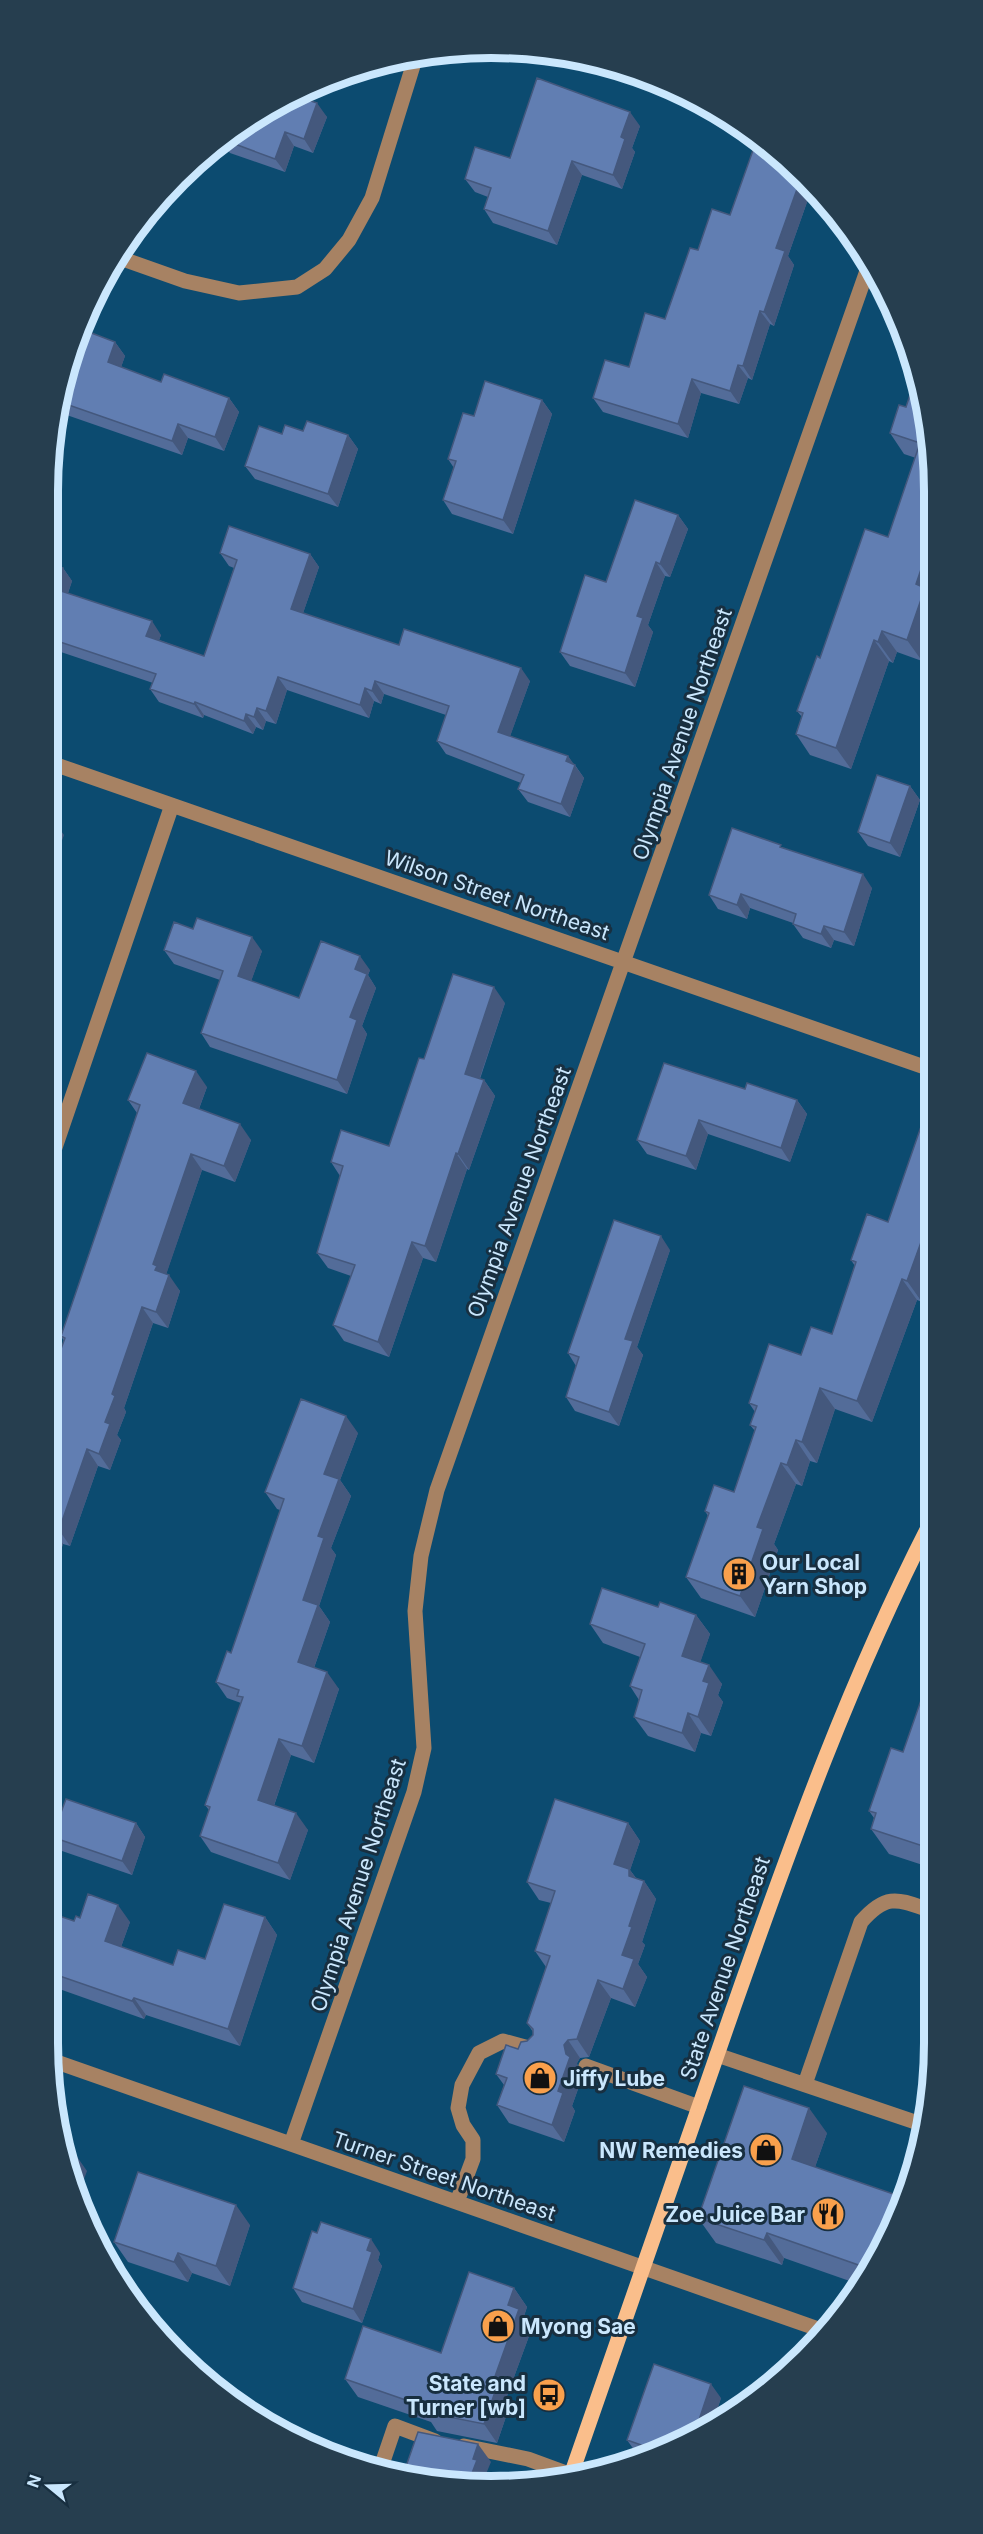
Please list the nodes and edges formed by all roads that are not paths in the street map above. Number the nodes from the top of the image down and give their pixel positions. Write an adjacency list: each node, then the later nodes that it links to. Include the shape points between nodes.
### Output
1 (413, 66): 2 (street, via 372,198 343,248 325,269 297,287 239,292 185,281)
2 (126, 260)
3 (866, 275): 6 (street, Olympia Avenue Northeast)
4 (58, 765): 5 (street, Wilson Street Northeast)
5 (172, 805): 6 (street, Wilson Street Northeast); 8 (street)
6 (625, 962): 7 (street, Wilson Street Northeast); 18 (street, Olympia Avenue Northeast, via 436,1490 421,1556 415,1611 423,1737 414,1792)
7 (924, 1067)
8 (58, 1139)
9 (924, 1535): 12 (main road, State Avenue Northeast, via 840,1718)
10 (924, 1908): 15 (street, via 891,1900 875,1907 861,1922)
11 (536, 2050): 19 (street, via 503,2042 479,2053 462,2085 458,2108 473,2140 473,2159)
12 (717, 2055): 15 (street); 16 (main road, State Avenue Northeast)
13 (59, 2063): 18 (street, Turner Street Northeast)
14 (586, 2066): 16 (street)
15 (806, 2084): 17 (street)
16 (699, 2107): 20 (main road, State Avenue Northeast)
17 (917, 2123)
18 (291, 2144): 19 (street, Turner Street Northeast)
19 (457, 2202): 20 (street, Turner Street Northeast)
20 (643, 2266): 21 (street, Turner Street Northeast); 23 (main road, State Avenue Northeast)
21 (817, 2328)
22 (383, 2462): 24 (street, via 395,2426 432,2440 528,2459)
23 (576, 2467)
24 (557, 2470)

